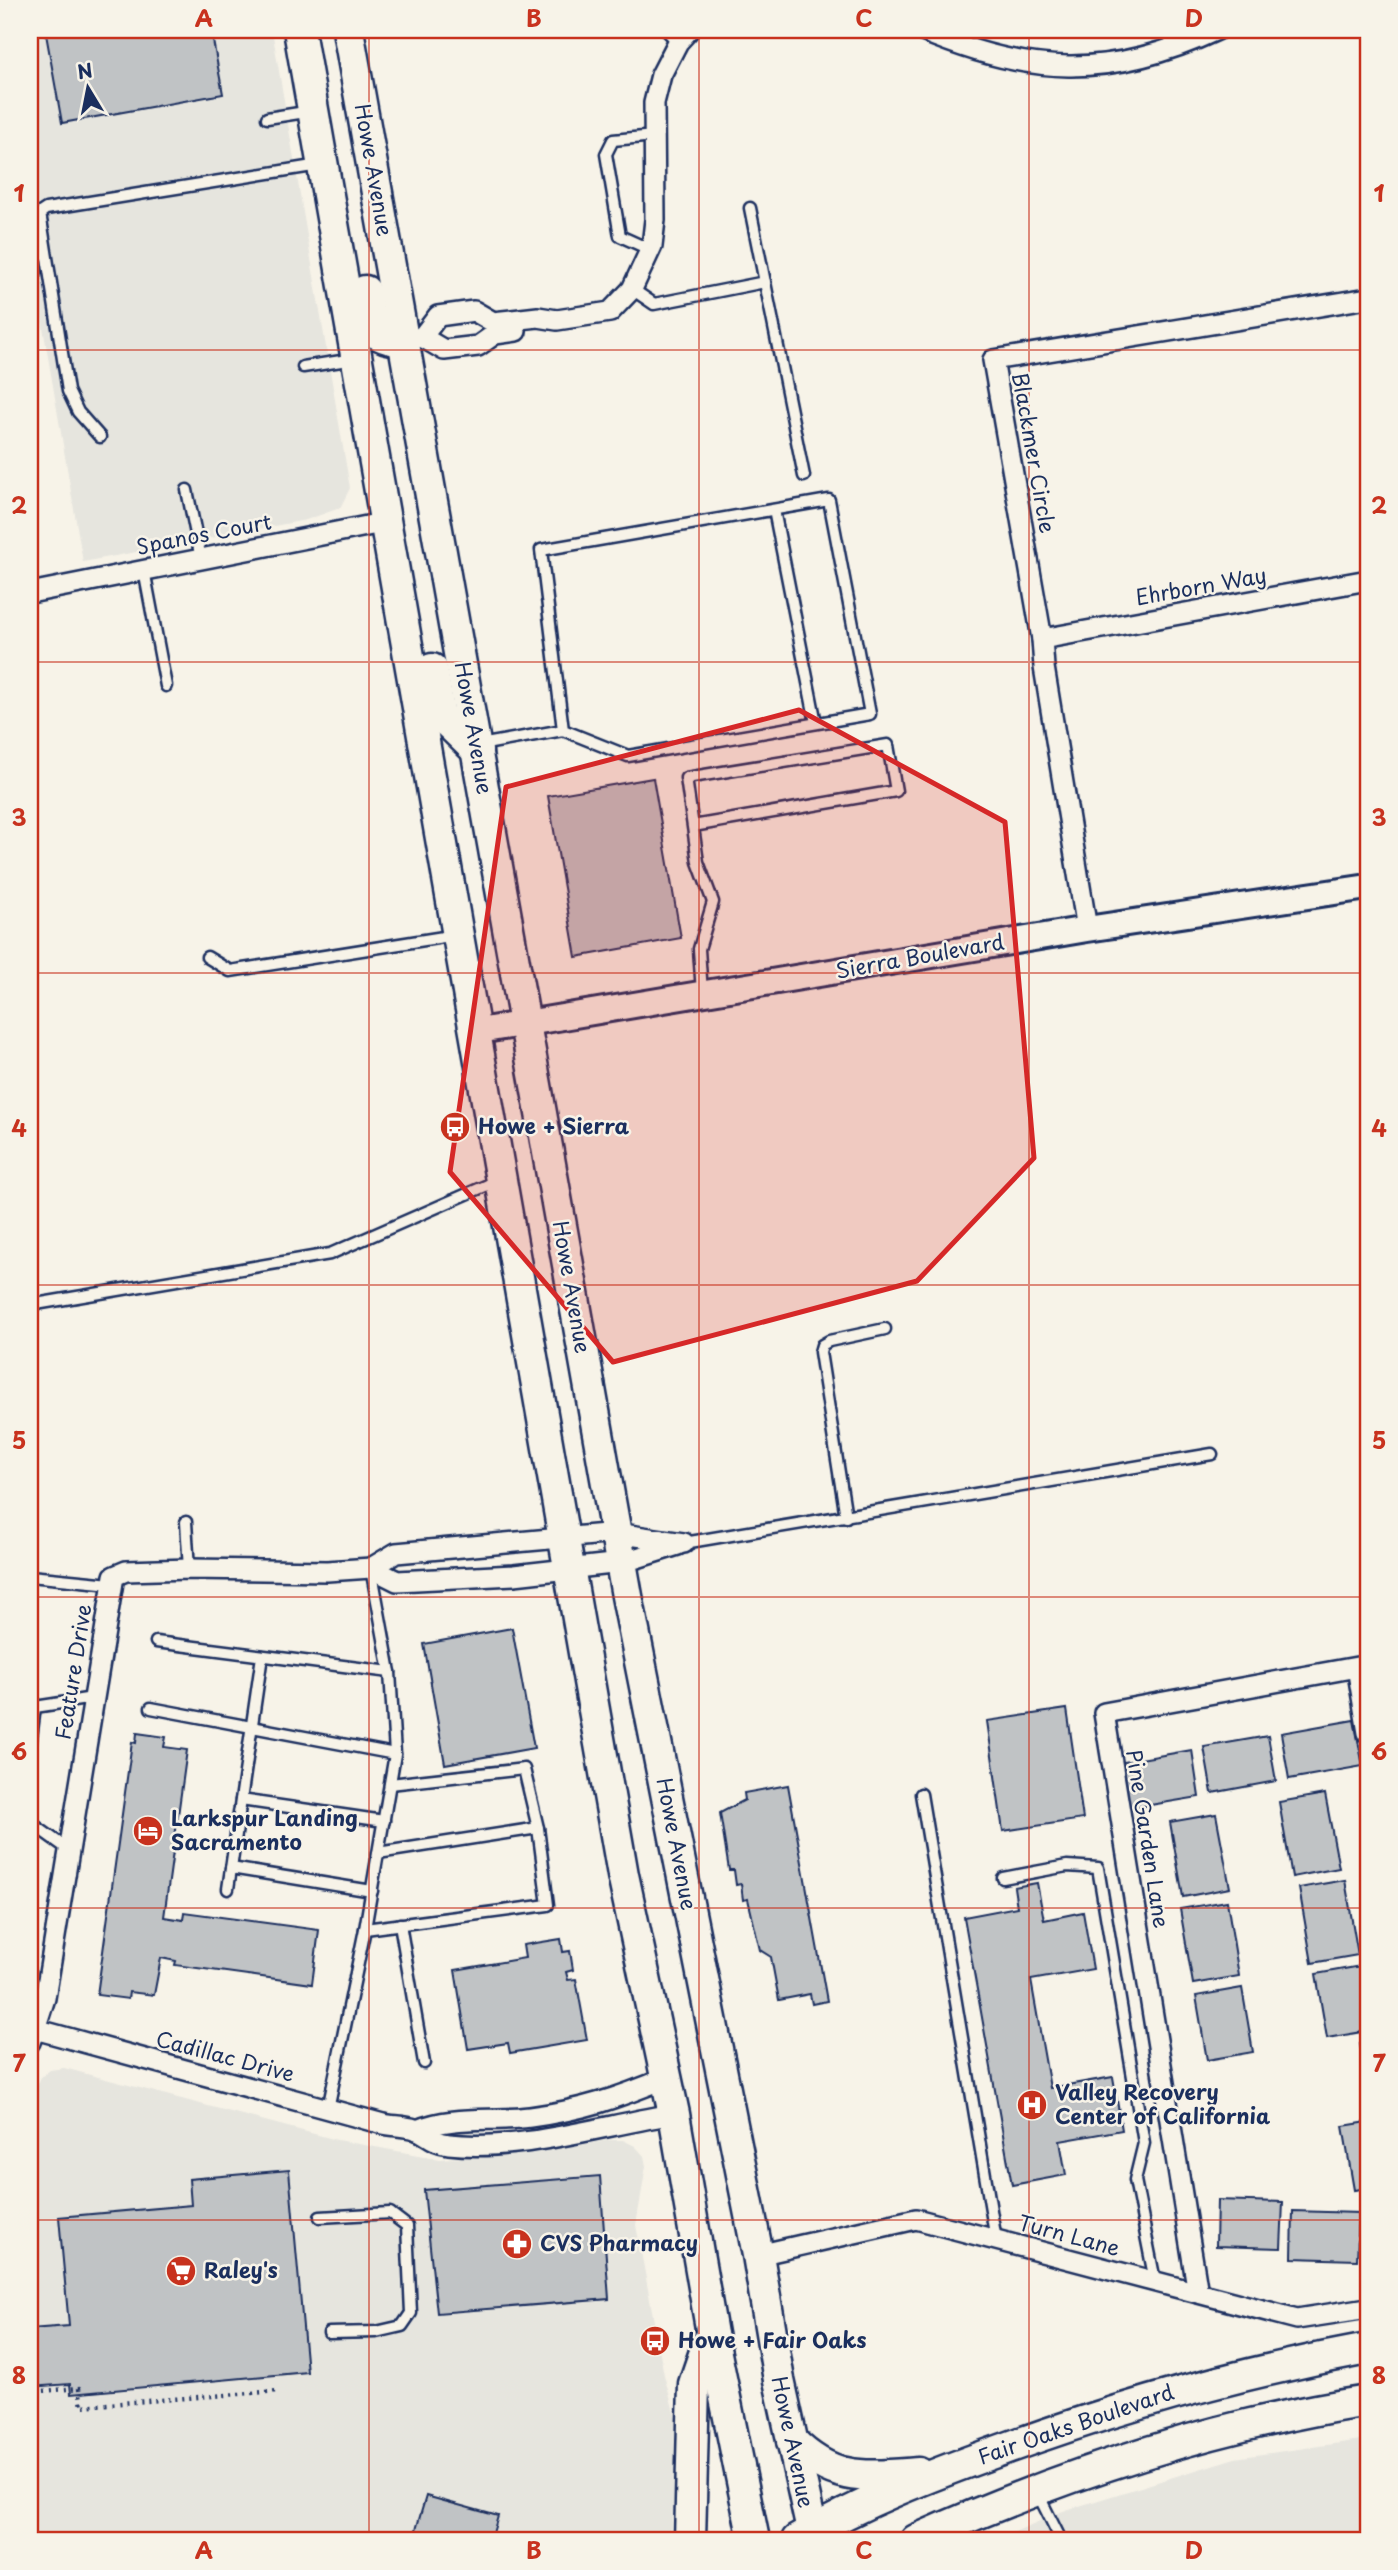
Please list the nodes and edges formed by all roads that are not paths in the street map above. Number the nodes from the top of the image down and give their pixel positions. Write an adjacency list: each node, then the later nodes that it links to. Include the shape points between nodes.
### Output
1 (299, 30): 8 (main road)
2 (348, 30): 18 (main road, Howe Avenue)
3 (920, 30): 7 (street, via 1013,62 1057,66 1134,60)
4 (1168, 30): 7 (lane)
5 (1217, 30): 7 (street)
6 (678, 34): 10 (street, via 654,103)
7 (1174, 49)
8 (313, 111): 9 (lane); 11 (main road)
9 (267, 118)
10 (654, 136): 13 (street, via 655,220); 13 (lane, via 613,140 606,155 620,236)
11 (323, 165): 18 (main road, via 346,191 372,326 385,340); 19 (main road); 21 (lane, via 40,213 65,377 72,403)
12 (750, 208): 14 (lane)
13 (650, 250): 15 (street)
14 (765, 282): 15 (lane, via 654,304); 22 (lane)
15 (632, 289): 17 (street, via 610,312 557,320 538,317)
16 (1368, 298): 30 (street, Blackmer Circle, via 993,360)
17 (494, 328): 18 (street, via 478,345 444,350); 18 (street, via 474,311 438,316)
18 (413, 339): 34 (main road, Howe Avenue)
19 (358, 358): 20 (lane); 25 (main road)
20 (303, 367)
21 (100, 437)
22 (804, 476)
23 (187, 490): 26 (lane)
24 (774, 510): 32 (lane); 32 (lane, via 829,500 870,714); 33 (lane, via 541,550)
25 (387, 522): 26 (street, Spanos Court); 34 (main road, via 413,558 440,715); 38 (main road)
26 (201, 559): 27 (street, Spanos Court)
27 (144, 570): 29 (street, Spanos Court); 31 (lane)
28 (1368, 580): 30 (street, Ehrborn Way)
29 (30, 593)
30 (1042, 639): 37 (street, Blackmer Circle)
31 (166, 686)
32 (816, 723): 33 (lane, via 628,756)
33 (564, 730): 34 (lane)
34 (477, 749): 41 (main road, Howe Avenue)
35 (693, 826): 35 (lane, via 686,778 888,745 896,791); 40 (lane, via 698,862 713,902 699,948)
36 (1368, 887): 37 (street, Sierra Boulevard)
37 (1087, 929): 40 (street, Sierra Boulevard)
38 (457, 935): 39 (lane, via 230,971); 42 (main road)
39 (207, 957)
40 (702, 994): 41 (street, Sierra Boulevard)
41 (524, 1024): 42 (street, Sierra Boulevard); 49 (main road, Howe Avenue)
42 (473, 1032): 43 (main road)
43 (499, 1180): 44 (lane, via 330,1254); 50 (main road)
44 (30, 1305)
45 (884, 1329): 47 (lane, via 829,1341 820,1352)
46 (1212, 1454): 47 (lane)
47 (846, 1517): 51 (lane)
48 (186, 1522): 54 (lane)
49 (616, 1532): 50 (street, Feature Drive); 51 (street, Feature Drive); 52 (main road, Howe Avenue)
50 (563, 1539): 53 (street, Feature Drive, via 396,1553); 55 (main road)
51 (684, 1543): 52 (street, Feature Drive)
52 (621, 1563): 55 (street, Feature Drive); 89 (main road, Howe Avenue)
53 (371, 1568): 54 (street, Feature Drive); 55 (street, Feature Drive, via 397,1581); 60 (lane)
54 (189, 1569): 57 (street, Feature Drive, via 126,1571 114,1576)
55 (568, 1569): 83 (main road, via 622,1875)
56 (30, 1576): 57 (lane)
57 (111, 1584): 61 (street, Feature Drive)
58 (156, 1642): 59 (lane)
59 (262, 1656): 60 (lane); 63 (lane)
60 (390, 1672): 66 (lane)
61 (93, 1698): 65 (lane, via 35,1707); 73 (street, Feature Drive)
62 (151, 1707): 63 (lane)
63 (251, 1727): 66 (lane); 69 (lane)
64 (1368, 1733): 91 (street, Pine Garden Lane, via 1357,1667 1104,1713)
65 (30, 1747)
66 (395, 1754): 67 (lane)
67 (390, 1784): 70 (lane); 72 (lane, via 524,1769)
68 (921, 1794): 88 (lane)
69 (241, 1800): 70 (lane); 75 (lane)
70 (384, 1821): 74 (lane)
71 (30, 1822): 73 (lane)
72 (538, 1828): 74 (lane); 79 (lane, via 548,1905)
73 (68, 1850): 81 (street, Feature Drive, via 45,1998)
74 (378, 1853): 78 (lane)
75 (231, 1868): 77 (lane); 78 (lane)
76 (1003, 1878): 90 (lane, via 1067,1866 1098,1868 1144,2143 1135,2179)
77 (228, 1889)
78 (372, 1891): 80 (lane)
79 (400, 1924): 80 (lane); 82 (lane)
80 (365, 1929): 84 (lane)
81 (32, 2034): 84 (street, Cadillac Drive)
82 (424, 2063)
83 (666, 2078): 85 (main road); 86 (street, Cadillac Drive, via 594,2106 529,2117 439,2121)
84 (328, 2109): 86 (street, Cadillac Drive)
85 (674, 2114): 86 (street, Cadillac Drive, via 482,2144 432,2141); 94 (main road)
86 (417, 2130)
87 (320, 2217): 93 (lane, via 390,2213 407,2226 411,2313 402,2326)
88 (996, 2240): 89 (street, Turn Lane, via 916,2219); 90 (street, Turn Lane)
89 (758, 2255): 97 (main road, Howe Avenue)
90 (1155, 2282): 91 (street, Turn Lane)
91 (1198, 2293): 92 (street, Turn Lane, via 1297,2319)
92 (1368, 2308)
93 (329, 2333)
94 (712, 2334): 101 (main road, via 694,2384); 102 (main road)
95 (1368, 2349): 98 (main road, Fair Oaks Boulevard, via 1177,2391)
96 (1368, 2401): 99 (main road, via 1292,2413 1203,2436)
97 (792, 2441): 98 (main road, via 826,2468 854,2476); 100 (main road, Howe Avenue)
98 (940, 2472): 100 (main road, Fair Oaks Boulevard)
99 (1037, 2492): 103 (main road); 104 (lane)
100 (807, 2538)
101 (690, 2540)
102 (754, 2540)
103 (916, 2540)
104 (1061, 2540)

